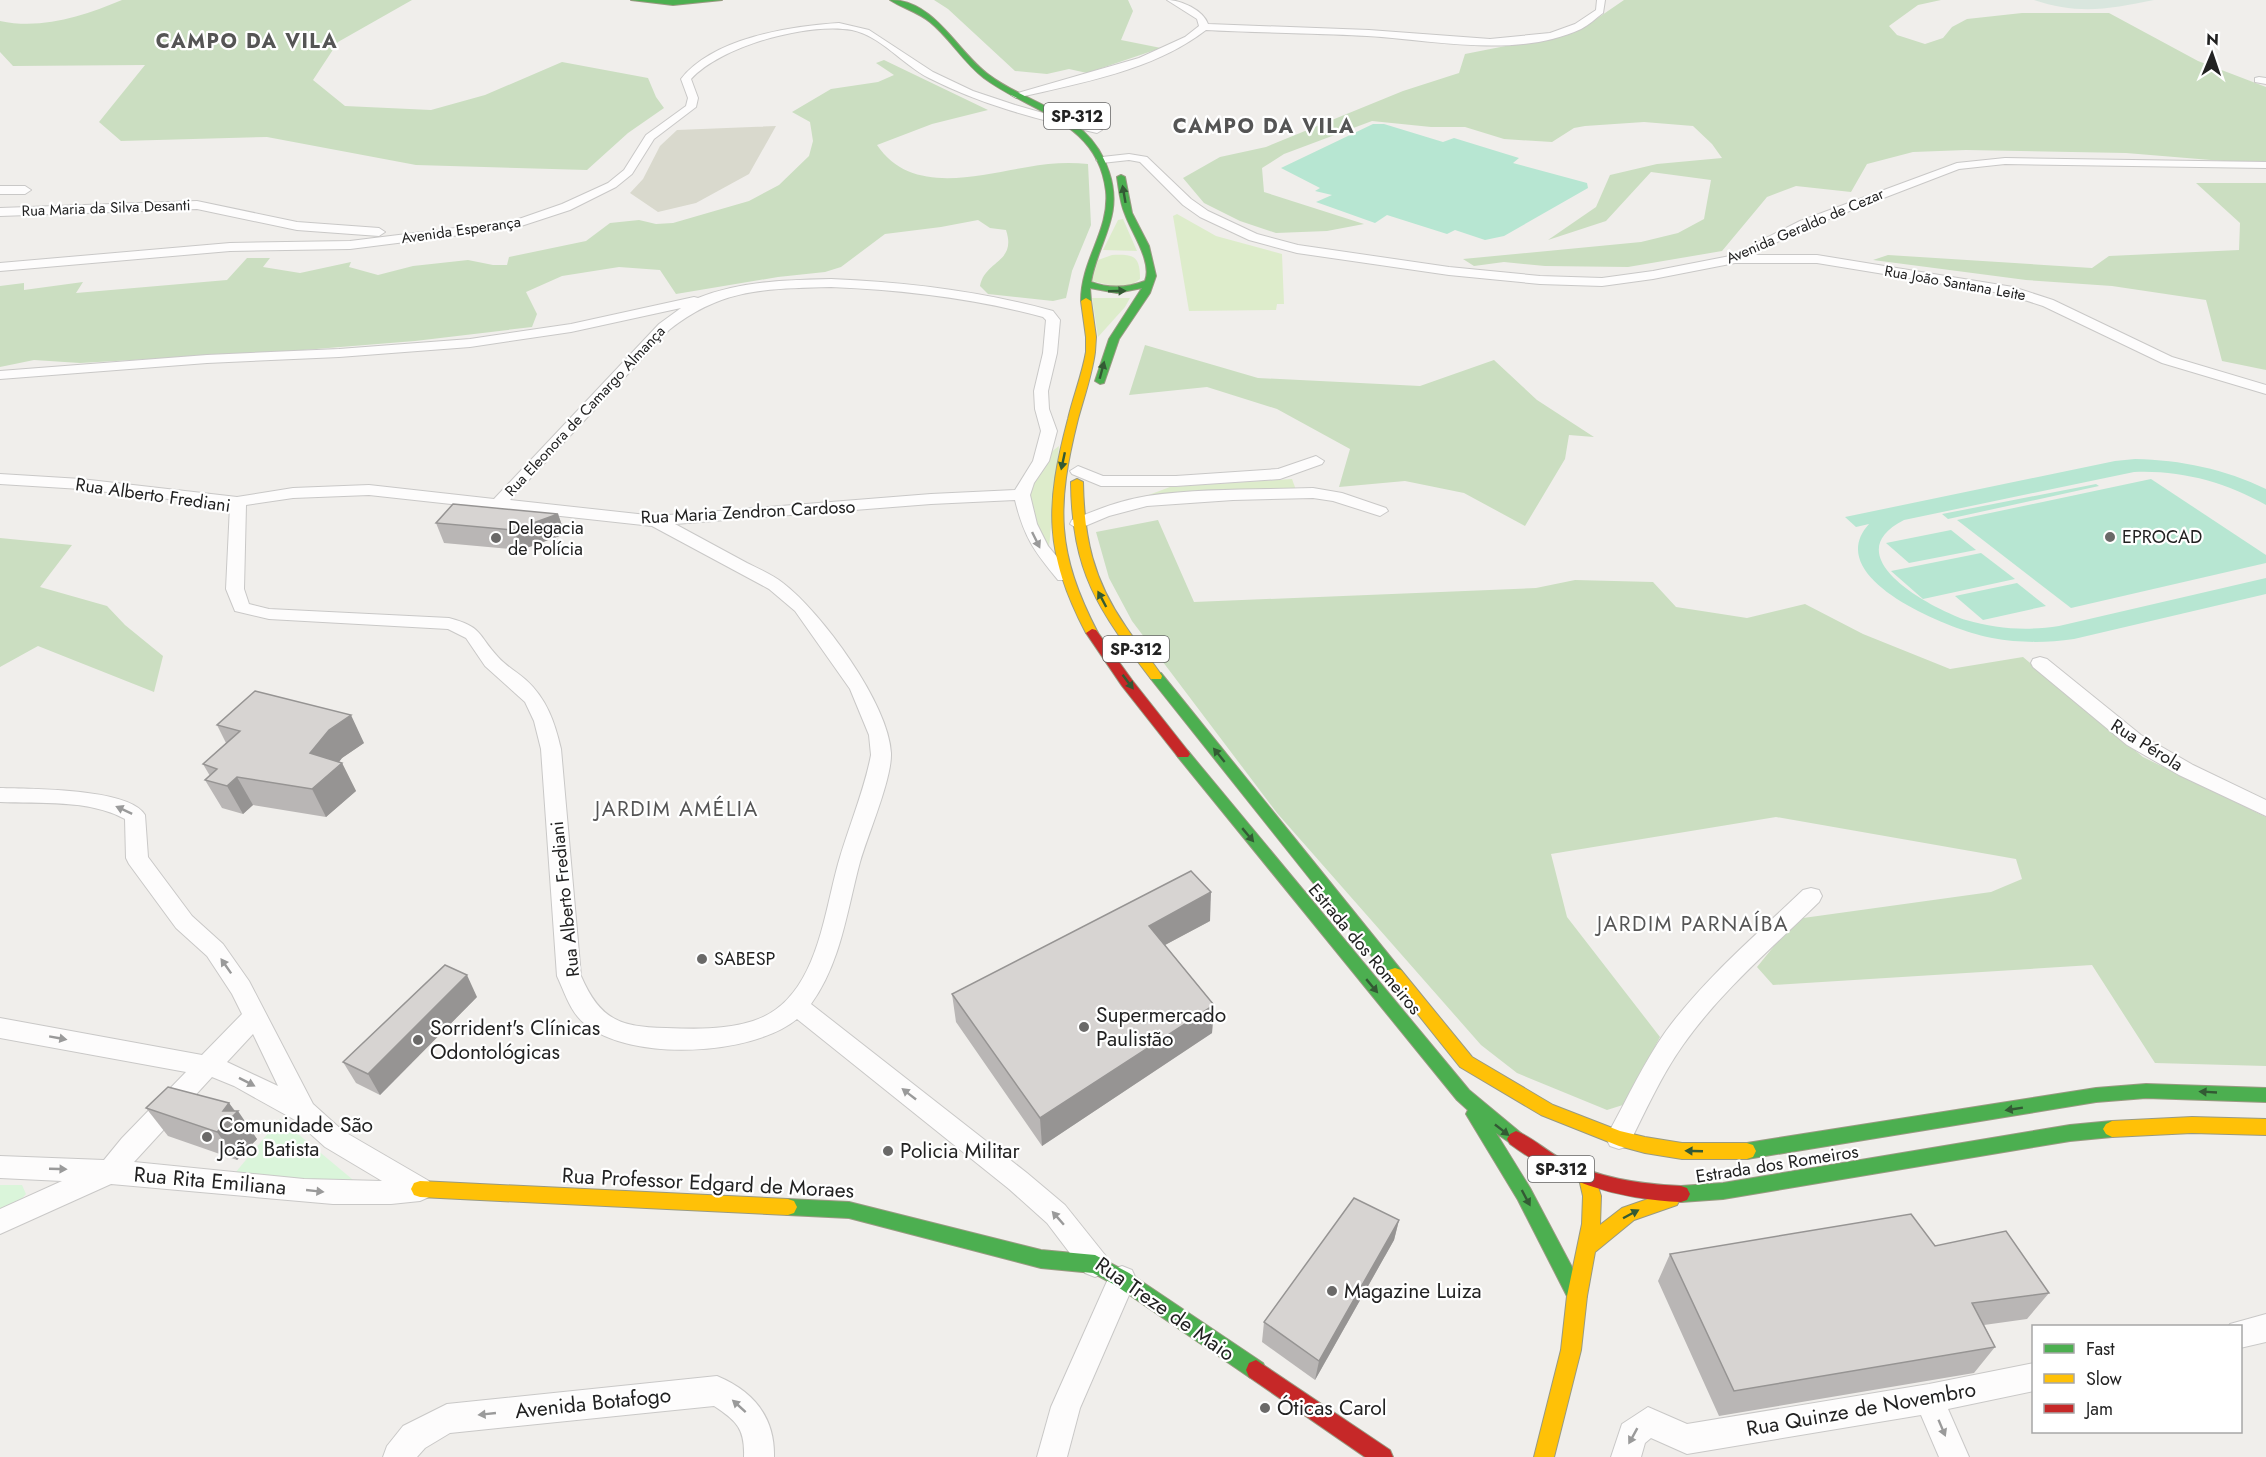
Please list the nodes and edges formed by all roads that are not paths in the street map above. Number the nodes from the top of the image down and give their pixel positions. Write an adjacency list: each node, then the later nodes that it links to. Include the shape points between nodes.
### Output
1 (634, 0): 2 (main road)
2 (719, 0)
3 (893, 0): 7 (main road, Estrada dos Romeiros / SP-312, via 927,17 975,68)
4 (1171, 0): 6 (street, via 1202,18)
5 (1600, 0): 6 (street, via 1600,11 1591,21 1573,29 1498,41)
6 (1204, 27): 7 (street, via 1154,55)
7 (1019, 96): 8 (main road, Estrada dos Romeiros / SP-312); 9 (main road, Estrada dos Romeiros / SP-312, via 1057,106)
8 (1070, 124): 9 (street); 11 (main road, Estrada dos Romeiros / SP-312, via 1090,141); 16 (street, Avenida Esperança, via 1028,114 941,80 870,33 837,25 801,29 722,53 688,74 687,84 694,102 650,137 628,172 605,190 515,224)
9 (1097, 130): 10 (main road, Estrada dos Romeiros / SP-312)
10 (1115, 153): 11 (street); 18 (main road, one-way to 10, via 1128,213); 19 (street, Avenida Geraldo de Cezar, via 1153,167 1204,214 1253,237 1329,255 1574,282 1653,275)
11 (1103, 163): 21 (main road, Estrada dos Romeiros / SP-312, via 1111,201 1109,222 1102,253 1085,274)
12 (2266, 165): 19 (street, Avenida Geraldo de Cezar, via 2006,161 1957,166 1804,224)
13 (0, 190): 14 (street)
14 (25, 190)
15 (0, 212): 16 (street, Rua Maria da Silva Desanti, via 197,205 297,226)
16 (426, 236): 20 (street, Avenida Esperança, via 350,245 230,247)
17 (1130, 251): 18 (main road)
18 (1148, 256): 22 (main road, via 1152,276)
19 (1734, 259): 25 (street, Rua João Santana Leite, via 1817,258 2008,290 2048,303 2167,360)
20 (0, 267)
21 (1086, 283): 22 (main road, one-way to 22, via 1102,291 1117,292); 27 (main road, Estrada dos Romeiros / SP-312, via 1091,343)
22 (1148, 283): 26 (main road, one-way to 22, via 1114,339)
23 (711, 297): 24 (street, via 561,329 470,343); 28 (street, Rua Eleonora de Camargo Almança, via 750,289 824,283 984,297 1048,315 1053,320 1053,333 1041,400); 35 (street, Rua Eleonora de Camargo Almança, via 664,327)
24 (0, 375)
25 (2266, 390)
26 (1097, 392)
27 (1072, 420): 28 (street); 40 (main road, Estrada dos Romeiros / SP-312, one-way to 40, via 1056,505 1056,534)
28 (1049, 431): 33 (street, Rua Eleonora de Camargo Almança, via 1041,461)
29 (1316, 461): 32 (street, via 1295,471 1258,477)
30 (1079, 463): 32 (street); 39 (main road, Estrada dos Romeiros / SP-312)
31 (0, 479): 34 (street, Rua Alberto Frediani)
32 (1101, 481): 37 (street, via 1115,494 1111,508)
33 (1022, 495): 38 (street, Rua Maria Zendron Cardoso); 40 (street, one-way to 40, via 1040,548)
34 (237, 502): 35 (street, Rua Maria Zendron Cardoso, via 293,493 369,490); 45 (street, Rua Alberto Frediani, via 235,589 241,608 269,614 464,627 476,635 492,662 520,684 542,711 551,749 569,976 584,1008 598,1022 624,1034 706,1039 763,1028)
35 (498, 504): 38 (street, Rua Maria Zendron Cardoso)
36 (1380, 511): 37 (street, via 1313,493 1172,498)
37 (1103, 513): 39 (street)
38 (656, 521): 45 (street, Rua Alberto Frediani, via 775,585 801,607 859,688 879,735 878,772 828,944 818,972)
39 (1078, 524): 48 (main road, Estrada dos Romeiros / SP-312, one-way to 39, via 1119,627 1101,599 1083,556)
40 (1065, 578): 51 (main road, Estrada dos Romeiros / SP-312, one-way to 51, via 1093,635 1133,688 1233,817)
41 (2040, 663): 43 (street, Rua Pérola, via 2134,740)
42 (0, 795): 46 (street, one-way to 42, via 241,988 215,950 184,922 137,858 135,815 106,803)
43 (2266, 808)
44 (1811, 896): 55 (street, via 1683,1027 1665,1052)
45 (797, 1006): 64 (street, Rua Treze de Maio, one-way to 45, via 1056,1214 1018,1181)
46 (254, 1017): 49 (street); 53 (street)
47 (0, 1028): 49 (street, one-way to 49)
48 (1466, 1062): 50 (main road); 55 (main road, Estrada dos Romeiros / SP-312, via 1547,1110)
49 (208, 1066): 53 (street, one-way to 53, via 243,1079); 58 (street)
50 (1493, 1094)
51 (1463, 1095): 59 (main road, Estrada dos Romeiros / SP-312, one-way to 59, via 1527,1149); 66 (main road, one-way to 66, via 1524,1194)
52 (2266, 1095): 55 (main road, Estrada dos Romeiros / SP-312, one-way to 55, via 2201,1091 2096,1095 1753,1151 1682,1151)
53 (304, 1113): 60 (street, via 334,1139)
54 (2266, 1127): 61 (main road, Estrada dos Romeiros / SP-312, via 2121,1126)
55 (1620, 1138)
56 (1576, 1159): 59 (main road)
57 (0, 1167): 58 (street, Rua Rita Emiliana, one-way to 58)
58 (111, 1172): 60 (street, Rua Rita Emiliana, one-way to 60, via 350,1194); 62 (street)
59 (1589, 1183): 61 (main road, Estrada dos Romeiros / SP-312); 63 (main road, via 1592,1211)
60 (420, 1189): 64 (main road, Rua Professor Edgard de Moraes, via 849,1209 1041,1259)
61 (1685, 1196): 63 (main road, one-way to 61, via 1628,1214)
62 (0, 1222)
63 (1585, 1249): 66 (main road)
64 (1095, 1264): 65 (main road, Rua Treze de Maio)
65 (1122, 1279): 73 (street, via 1066,1407); 74 (main road, Rua Treze de Maio)
66 (1577, 1296): 75 (main road, via 1571,1350)
67 (2266, 1328): 68 (street)
68 (2242, 1334)
69 (2032, 1377): 70 (street, Rua Quinze de Novembro)
70 (1929, 1399): 76 (street, Rua Quinze de Novembro, one-way to 76, via 1687,1439 1648,1422 1632,1434); 77 (street, one-way to 77)
71 (398, 1457): 72 (street, Avenida Botafogo, one-way to 71, via 757,1426 739,1404 717,1391 447,1419 414,1437)
72 (759, 1457)
73 (1052, 1457)
74 (1383, 1457)
75 (1544, 1457)
76 (1626, 1457)
77 (1954, 1457)

